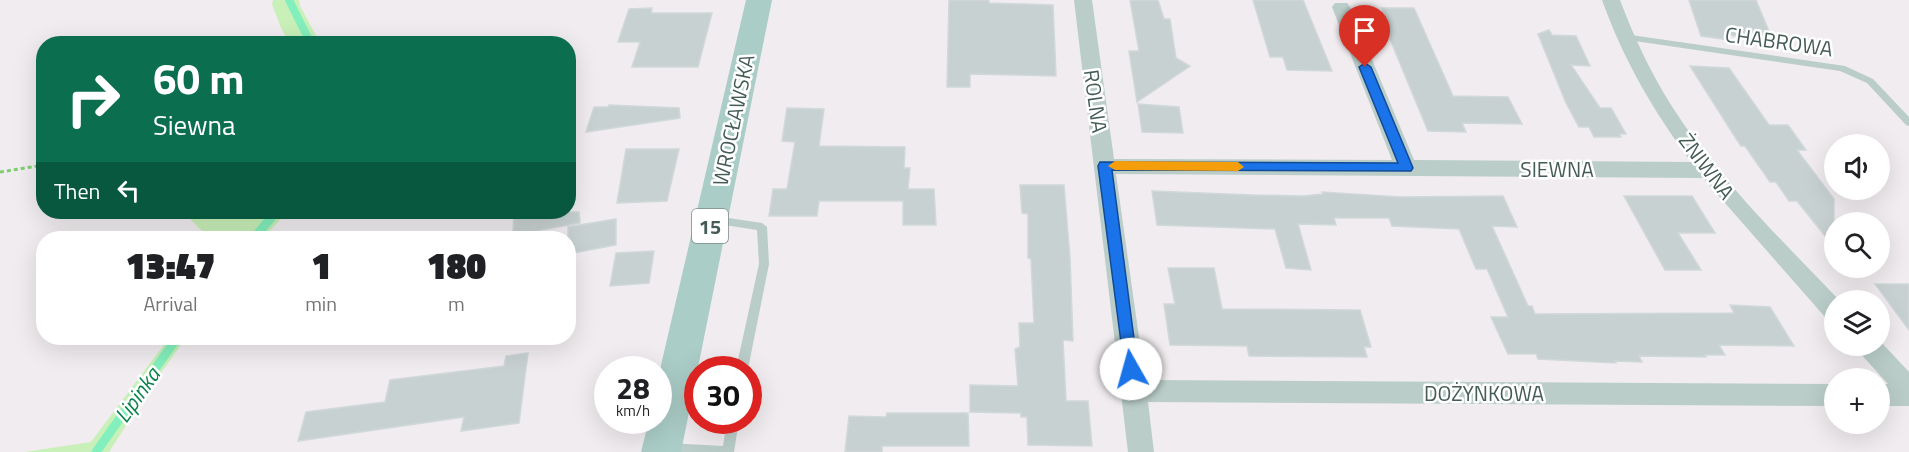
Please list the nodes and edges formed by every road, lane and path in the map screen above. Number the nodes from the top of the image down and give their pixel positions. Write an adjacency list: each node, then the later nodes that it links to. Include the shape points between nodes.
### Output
1 (759, 0): 12 (main road, WROCŁAWSKA / 15)
2 (1083, 0): 8 (street, ROLNA)
3 (1611, 0): 5 (street, ŻNIWNA)
4 (1341, 7): 9 (street)
5 (1624, 37): 6 (lane, CHABROWA, via 1842,68 1870,81); 10 (street, ŻNIWNA, via 1661,104)
6 (1909, 123)
7 (36, 166): 11 (path)
8 (1105, 166): 9 (street, SIEWNA); 17 (street, ROLNA)
9 (1406, 168): 10 (street, SIEWNA)
10 (1708, 170): 13 (street, ŻNIWNA, via 1738,208)
11 (0, 172)
12 (712, 219): 14 (lane, via 762,227 764,264); 22 (main road, WROCŁAWSKA / 15)
13 (1824, 299)
14 (745, 356)
15 (1878, 356): 16 (street)
16 (1909, 389)
17 (1134, 392): 18 (street, DOŻYNKOWA); 24 (street, ROLNA)
18 (1824, 395)
19 (1890, 395): 20 (street)
20 (1909, 395)
21 (730, 434): 23 (lane)
22 (662, 451): 23 (lane)
23 (727, 452)
24 (1141, 452)

